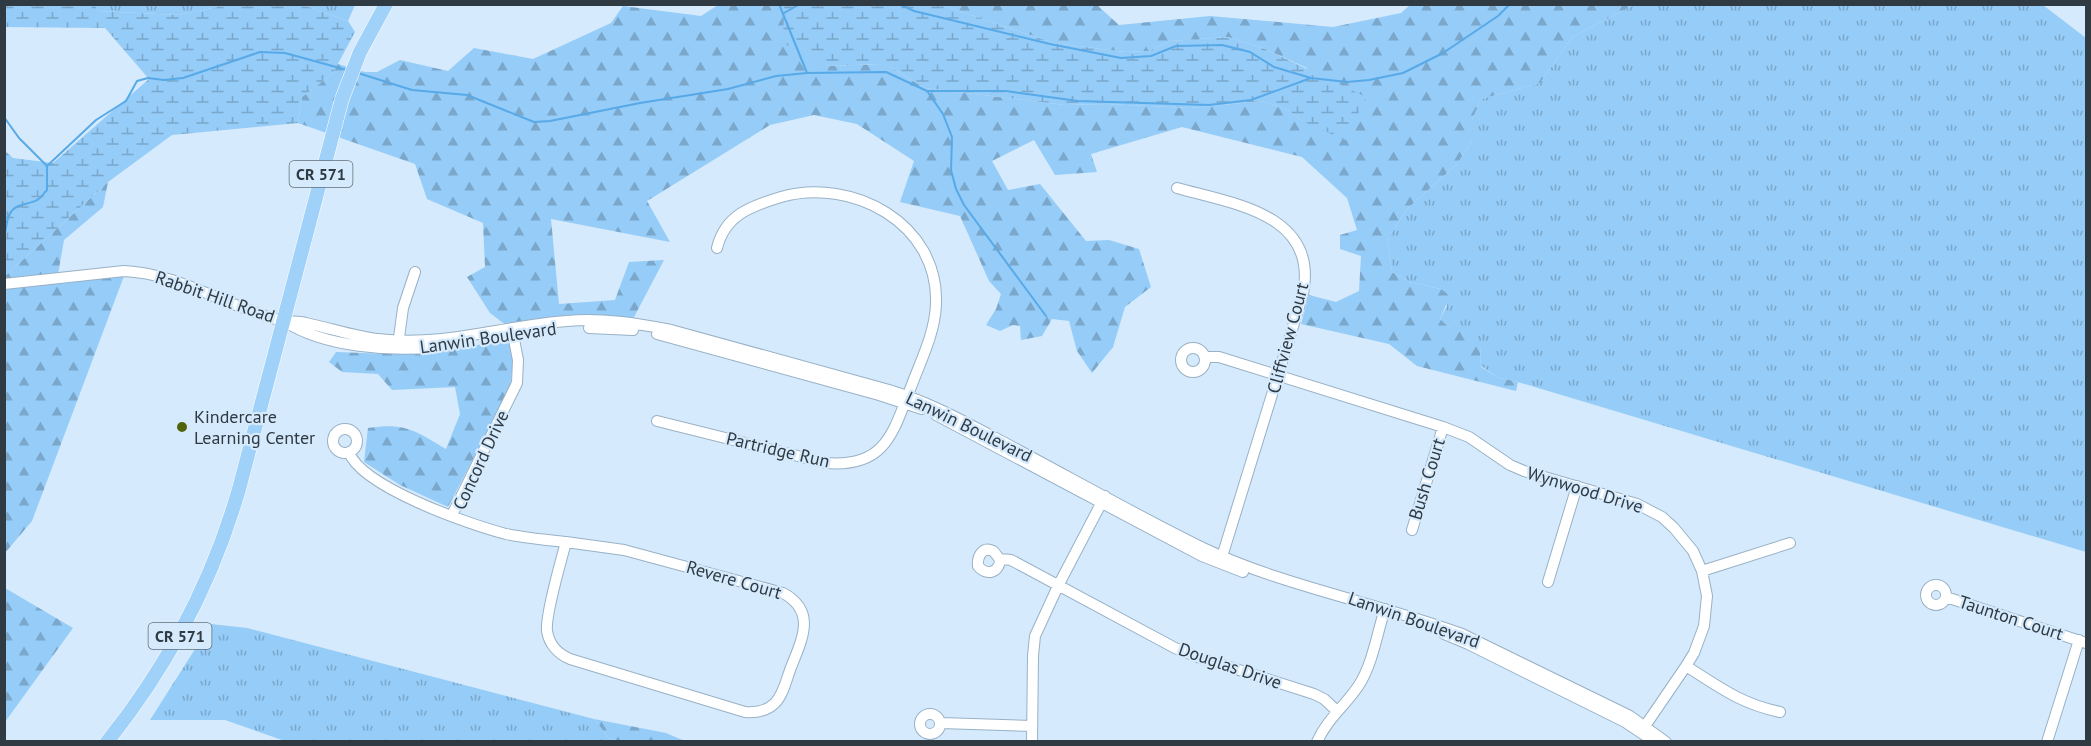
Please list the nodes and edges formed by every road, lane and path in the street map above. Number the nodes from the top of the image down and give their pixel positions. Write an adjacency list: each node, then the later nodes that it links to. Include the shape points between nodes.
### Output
1 (386, 4): 6 (main road, CR 571, via 348,82)
2 (1177, 188): 10 (street, Cliffview Court, via 1266,215 1284,226 1297,243 1306,283)
3 (717, 248): 11 (street, Partridge Run, via 721,234 743,212 790,195 838,193 867,201 891,215 921,247 936,288 932,330)
4 (415, 272): 8 (street, via 403,308)
5 (4, 284): 6 (street, Rabbit Hill Road, via 140,272 171,278)
6 (283, 321): 8 (street, Lanwin Boulevard); 35 (main road, CR 571, via 239,489 214,562 175,645)
7 (513, 332): 8 (street, Lanwin Boulevard); 11 (street, Lanwin Boulevard, via 567,321 635,323); 17 (street, Concord Drive, via 517,383)
8 (398, 344)
9 (1205, 357): 10 (street, Wynwood Drive, via 1219,357)
10 (1279, 375): 13 (street, Wynwood Drive); 22 (street, Cliffview Court)
11 (906, 399): 12 (street, Partridge Run, via 894,432 880,448 860,460 837,464); 16 (street, Lanwin Boulevard, via 953,416)
12 (657, 421)
13 (1443, 427): 15 (street, Wynwood Drive, via 1469,437 1510,465); 18 (street, Bush Court)
14 (349, 452): 17 (street, via 358,466 387,486)
15 (1577, 486): 23 (street, Wynwood Drive, via 1637,504 1662,517 1693,551); 24 (street)
16 (1103, 499): 22 (street, Lanwin Boulevard); 25 (street)
17 (452, 515): 19 (street, Concord Drive, via 506,534)
18 (1412, 530)
19 (566, 542): 19 (street, Revere Court, via 624,550 790,597 801,609 805,627 779,698 768,708 745,712 559,652 549,640 547,624)
20 (1790, 543): 23 (street)
21 (1000, 559): 25 (street, Douglas Drive, via 1011,560)
22 (1222, 560): 27 (street, Lanwin Boulevard)
23 (1702, 571): 29 (street, Wynwood Drive, via 1707,596 1704,626)
24 (1548, 582)
25 (1058, 586): 30 (street, Douglas Drive, via 1175,648 1314,694); 33 (street, via 1034,642)
26 (1946, 597): 28 (street, Taunton Court)
27 (1384, 612): 30 (street, via 1365,672); 34 (street, Lanwin Boulevard, via 1433,623 1488,645)
28 (2083, 641): 40 (street, Taunton Court)
29 (1686, 666): 31 (street, via 1742,701); 34 (street, Wynwood Drive)
30 (1337, 711): 37 (street)
31 (1780, 712)
32 (941, 723): 33 (street)
33 (1032, 726): 36 (street)
34 (1644, 729): 38 (street, Lanwin Boulevard); 39 (street, Lanwin Boulevard)
35 (107, 741)
36 (1032, 741)
37 (1317, 741)
38 (1655, 741)
39 (1666, 741)
40 (2047, 741)

